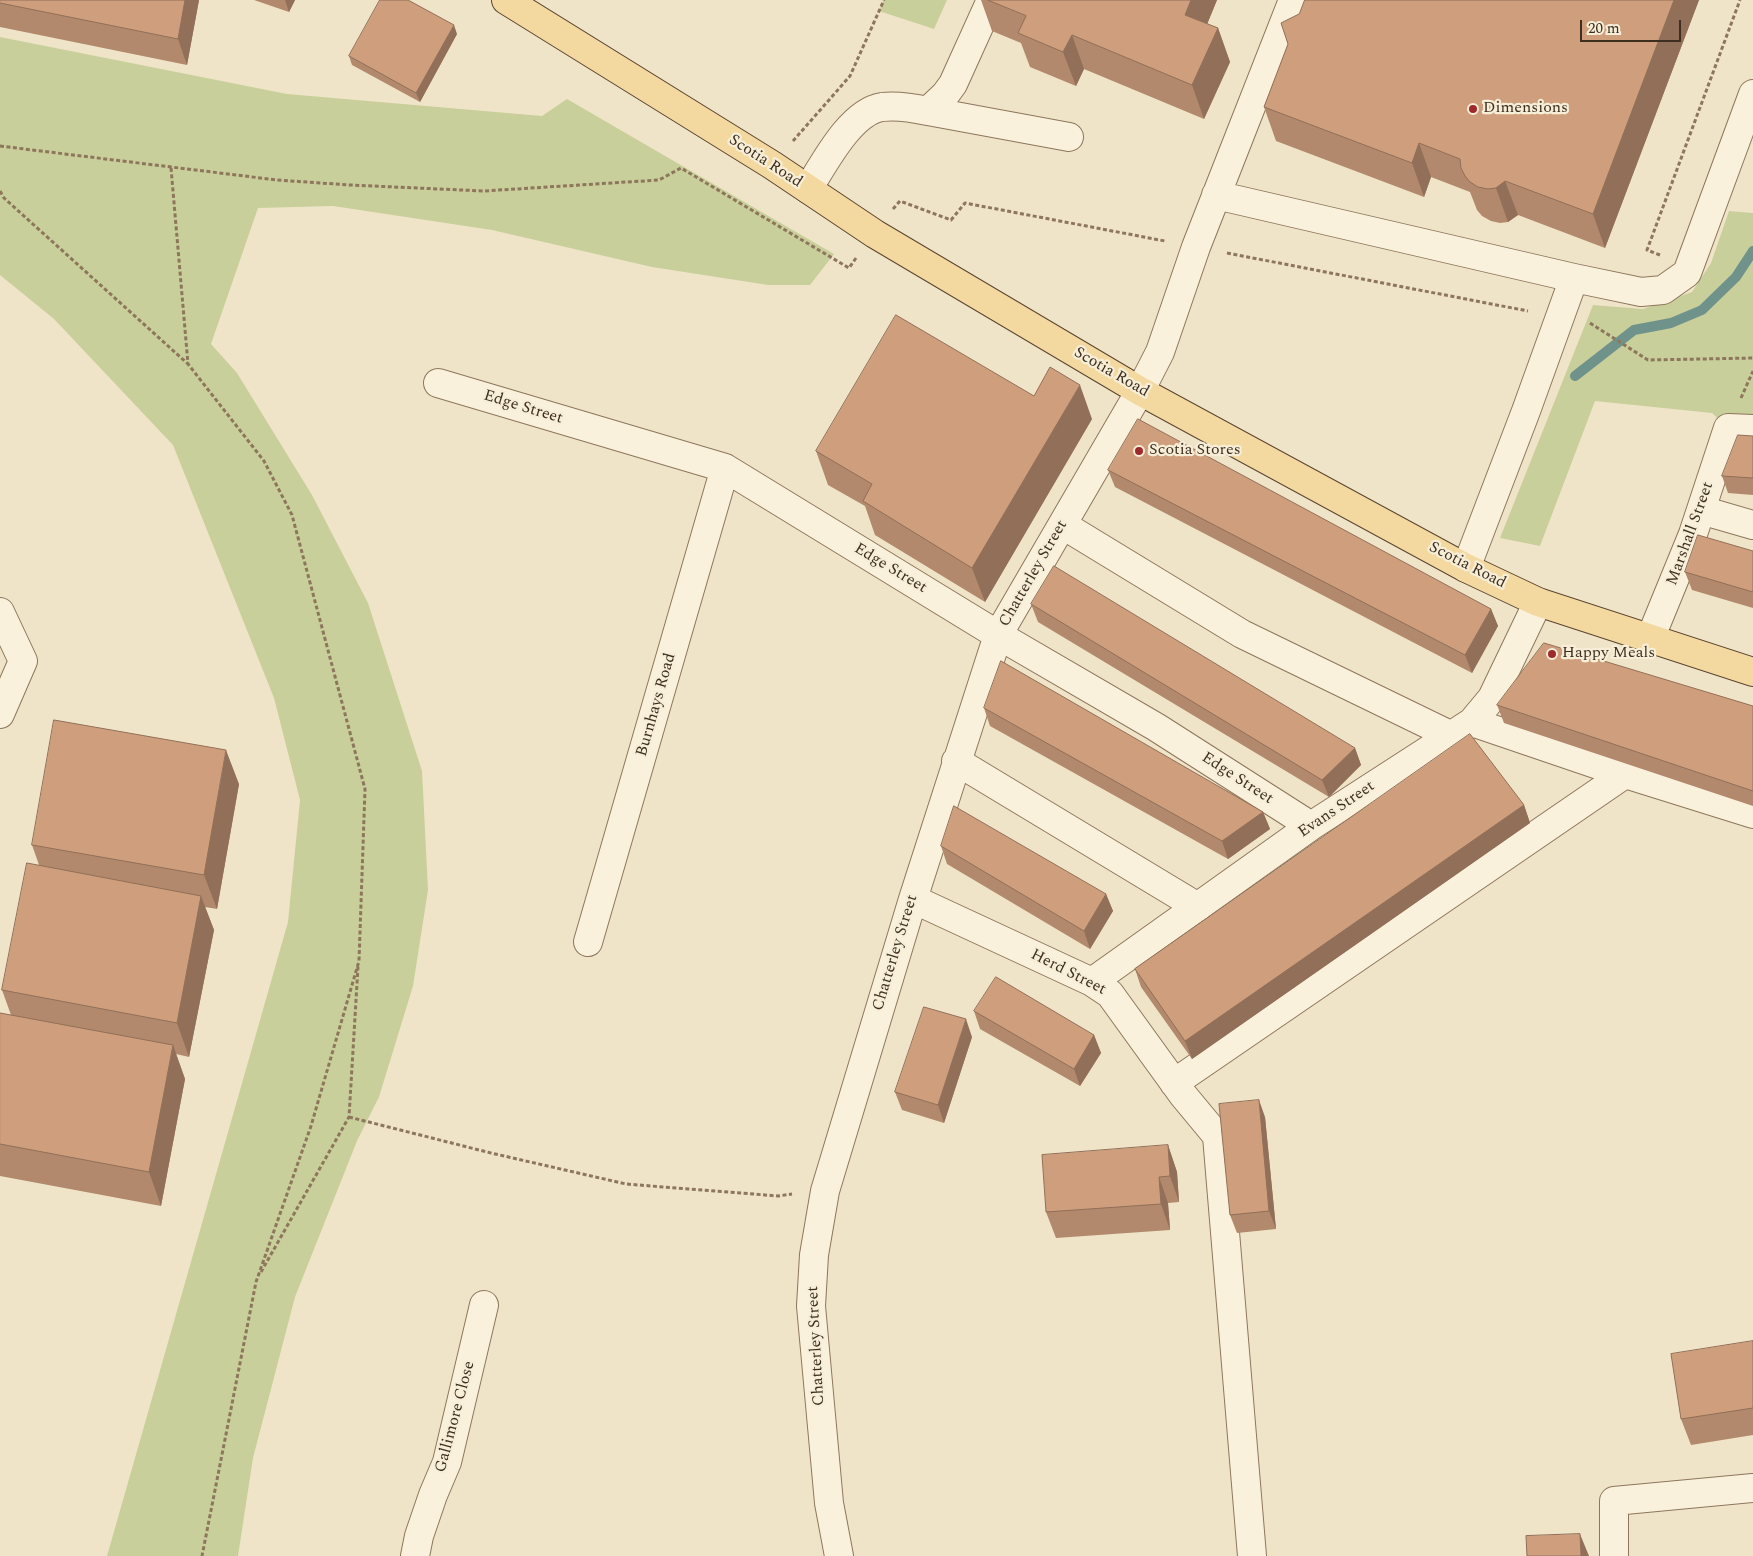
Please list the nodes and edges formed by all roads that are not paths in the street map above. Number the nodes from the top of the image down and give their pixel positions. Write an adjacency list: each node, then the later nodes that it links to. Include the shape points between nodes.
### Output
1 (506, 0): 7 (main road, Scotia Road)
2 (991, 0): 5 (street, via 953,84)
3 (1293, 0): 8 (street, Chatterley Street)
4 (1753, 94): 9 (street, via 1687,273 1663,290 1641,292)
5 (928, 111): 6 (street); 7 (street, via 881,107 858,118)
6 (1070, 137)
7 (808, 189): 11 (main road, Scotia Road, via 875,234)
8 (1216, 195): 9 (street); 11 (street, Chatterley Street, via 1160,352)
9 (1574, 278): 17 (street)
10 (438, 383): 13 (street, Edge Street)
11 (1140, 391): 15 (street, Chatterley Street); 17 (main road, Scotia Road)
12 (1741, 429): 14 (street, Marshall Street)
13 (725, 468): 20 (street, Edge Street); 31 (street, Burnhays Road)
14 (1701, 510): 16 (street); 21 (street, Marshall Street)
15 (1063, 525): 20 (street, Chatterley Street); 24 (street, via 1242,634)
16 (1753, 525)
17 (1466, 568): 18 (main road, Scotia Road)
18 (1538, 602): 21 (main road, Scotia Road); 24 (street, Evans Street, via 1492,698)
19 (0, 612): 23 (street, via 23,661)
20 (998, 635): 25 (street, Chatterley Street); 28 (street, Edge Street, via 1156,727)
21 (1650, 639): 22 (main road, Scotia Road)
22 (1753, 672)
23 (0, 714)
24 (1461, 729): 26 (street); 28 (street, Evans Street)
25 (956, 761): 29 (street, Chatterley Street); 30 (street)
26 (1625, 774): 27 (street); 33 (street)
27 (1753, 814)
28 (1311, 826): 30 (street, Evans Street)
29 (912, 899): 32 (street, Herd Street); 37 (street, Chatterley Street, via 825,1191 814,1255 811,1306 829,1503)
30 (1198, 907): 32 (street, Evans Street)
31 (588, 942)
32 (1092, 982): 33 (street, Herd Street, via 1110,994)
33 (1179, 1089): 38 (street, Herd Street, via 1217,1136)
34 (484, 1305): 36 (street, Gallimore Close, via 447,1462)
35 (1753, 1488): 39 (street, via 1614,1501)
36 (415, 1556)
37 (839, 1556)
38 (1252, 1556)
39 (1614, 1556)

